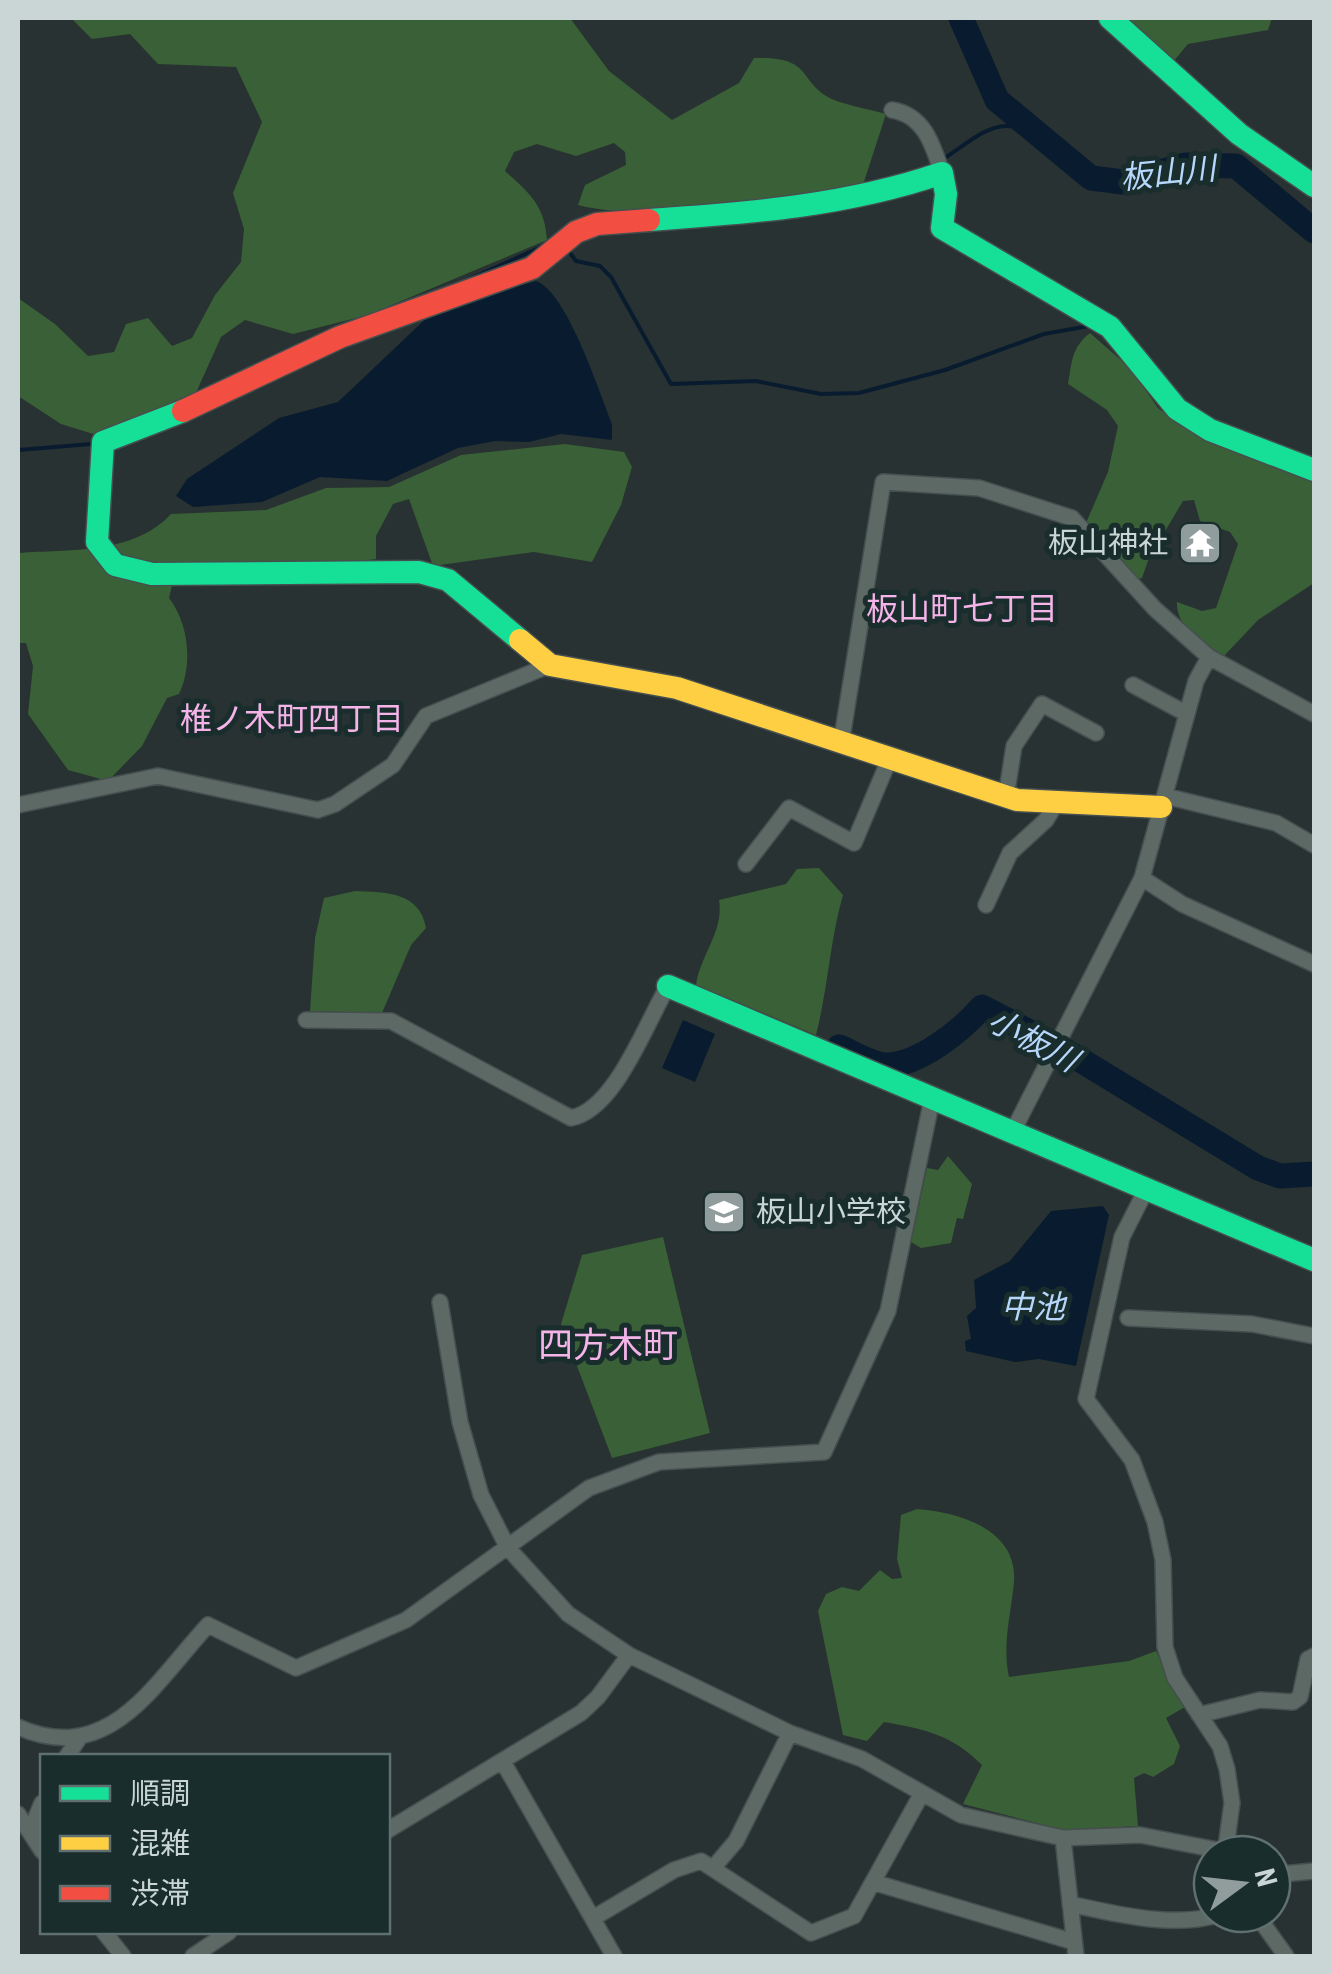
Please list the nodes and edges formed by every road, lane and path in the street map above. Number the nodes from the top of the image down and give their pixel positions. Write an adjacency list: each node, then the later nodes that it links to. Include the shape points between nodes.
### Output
1 (1110, 18): 4 (street, via 1239,134)
2 (892, 110): 3 (street, via 923,127)
3 (942, 172): 5 (street, via 942,228 1110,327 1177,409 1210,430); 7 (street, via 859,198 597,224 576,232 532,268 340,336 202,404 103,442 97,542 115,565 152,574 419,572 448,580)
4 (1314, 186)
5 (1314, 470)
6 (1208, 657): 9 (street); 10 (street); 12 (street, via 1072,518 979,488 883,482)
7 (550, 665): 12 (street, via 676,688); 17 (street, via 426,716 393,765 318,810 158,776)
8 (1133, 684): 9 (street)
9 (1186, 714): 15 (street)
10 (1314, 714)
11 (1096, 733): 14 (street, via 1042,704 1014,746)
12 (841, 744): 13 (street)
13 (889, 760): 14 (street); 19 (street, via 854,843 789,808)
14 (1006, 797): 16 (street)
15 (1163, 801): 16 (street); 18 (street, via 1276,823); 20 (street)
16 (1057, 802): 21 (street, via 1010,853)
17 (18, 805)
18 (1314, 845)
19 (746, 864)
20 (1142, 878): 22 (street, via 1182,904); 26 (street)
21 (986, 905)
22 (1313, 959)
23 (668, 986): 24 (street, via 606,1096 585,1116 571,1118 391,1021); 25 (street)
24 (306, 1020)
25 (932, 1099): 26 (street); 32 (street, via 888,1311 830,1446 802,1456 659,1462 589,1488)
26 (1013, 1130): 27 (street)
27 (1148, 1186): 28 (street); 35 (street, via 1122,1237 1086,1399 1132,1460 1145,1492 1163,1560 1166,1648 1175,1678)
28 (1314, 1260)
29 (440, 1302): 32 (street, via 460,1422 481,1495)
30 (1128, 1318): 31 (street, via 1252,1324)
31 (1314, 1336)
32 (508, 1548): 33 (street, via 568,1614); 38 (street, via 406,1620 296,1668 208,1625 115,1726)
33 (629, 1655): 37 (street); 40 (street, via 581,1712)
34 (1314, 1656): 35 (street, via 1293,1702 1260,1700)
35 (1199, 1715): 45 (street, via 1228,1768)
36 (18, 1728): 38 (street, via 42,1738)
37 (790, 1733): 41 (street, via 862,1759); 49 (street, via 736,1841)
38 (78, 1740): 39 (street)
39 (68, 1754)
40 (503, 1762): 44 (street); 52 (street)
41 (922, 1795): 46 (street, via 960,1814); 50 (street)
42 (40, 1808): 48 (street, via 34,1822)
43 (18, 1814): 48 (street)
44 (390, 1829)
45 (1227, 1834)
46 (1063, 1838): 47 (street, via 1140,1834); 51 (street)
47 (1192, 1845)
48 (40, 1847)
49 (713, 1868): 50 (street, via 812,1932 854,1916); 52 (street, via 701,1861 674,1870)
50 (876, 1883): 57 (street)
51 (1070, 1904): 53 (street); 57 (street)
52 (595, 1917): 60 (street)
53 (1192, 1920)
54 (106, 1934): 58 (street)
55 (226, 1934): 59 (street)
56 (1270, 1934): 61 (street)
57 (1075, 1950)
58 (123, 1956)
59 (193, 1956)
60 (614, 1956)
61 (1286, 1956)

